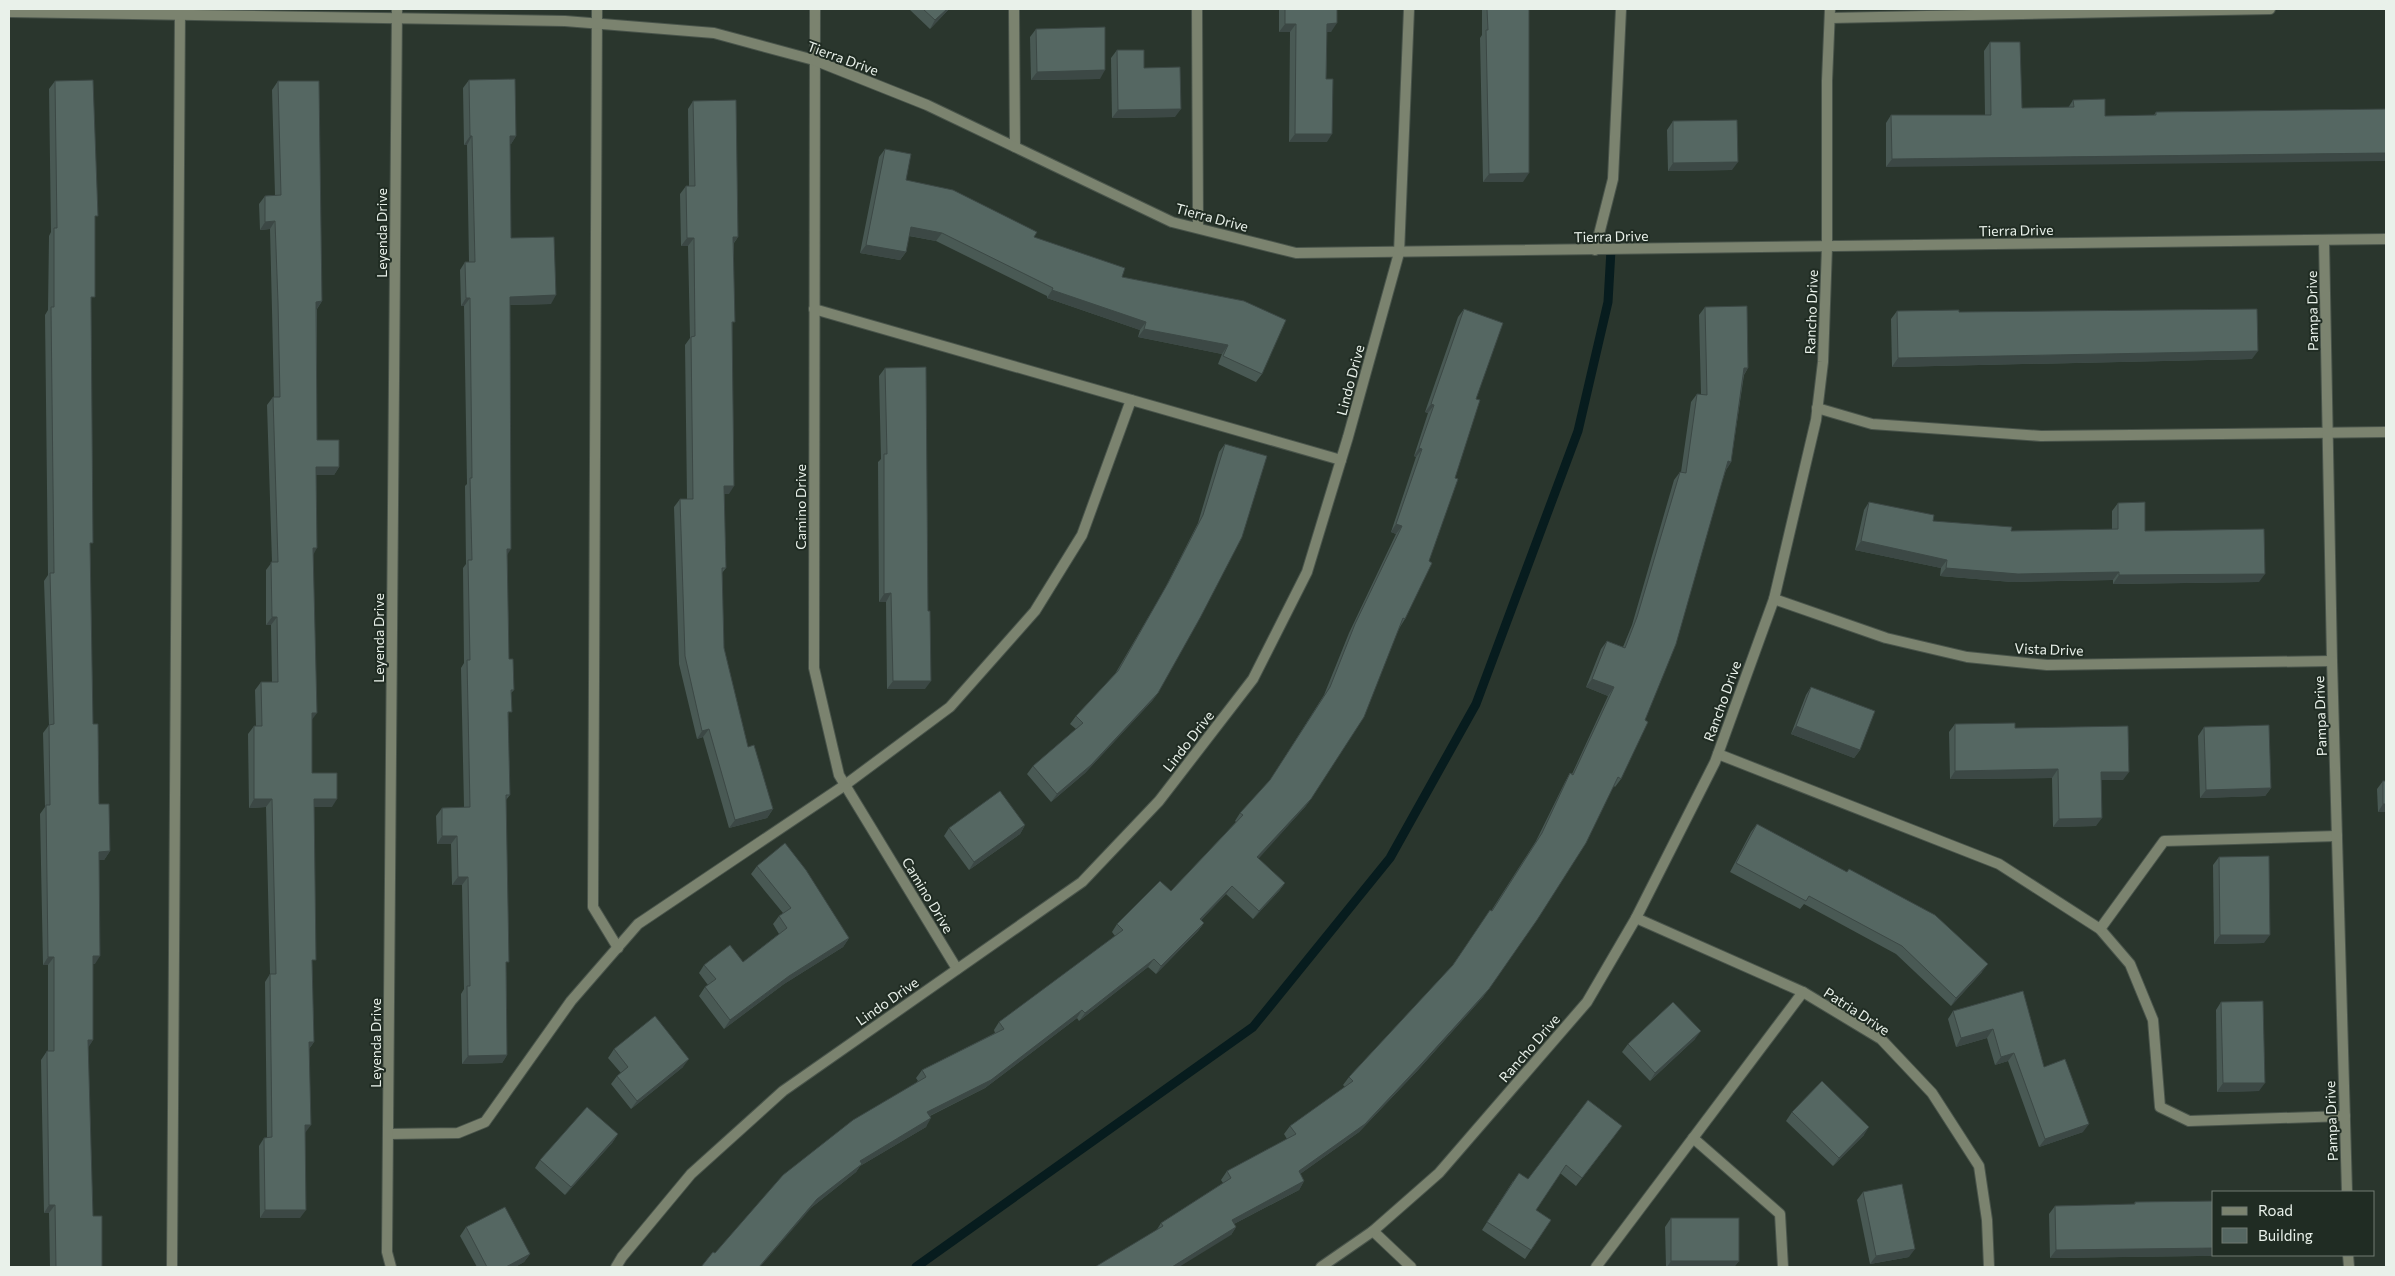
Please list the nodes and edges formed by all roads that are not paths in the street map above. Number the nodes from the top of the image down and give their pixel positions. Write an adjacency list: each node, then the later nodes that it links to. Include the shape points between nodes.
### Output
1 (397, 9): 12 (street, Leyenda Drive)
2 (597, 9): 13 (street)
3 (815, 9): 14 (street, Camino Drive)
4 (1014, 9): 15 (street)
5 (1197, 9): 16 (street)
6 (1409, 9): 21 (street, Lindo Drive)
7 (1621, 9): 20 (street, via 1613,179)
8 (2270, 9): 11 (street)
9 (9, 12): 10 (street, Tierra Drive)
10 (180, 12): 12 (street, Tierra Drive); 43 (street)
11 (1830, 14): 19 (street, Rancho Drive, via 1826,81)
12 (397, 20): 13 (street, Tierra Drive); 39 (street, Leyenda Drive)
13 (597, 24): 14 (street, Tierra Drive, via 714,33); 35 (street, via 593,908)
14 (814, 60): 15 (street, Tierra Drive, via 927,105); 22 (street, Camino Drive)
15 (1015, 147): 16 (street, Tierra Drive, via 1172,222)
16 (1198, 228): 21 (street, Tierra Drive, via 1296,252)
17 (2386, 238): 18 (street, Tierra Drive)
18 (2324, 240): 19 (street, Tierra Drive); 25 (street, Pampa Drive)
19 (1827, 247): 20 (street, Tierra Drive); 24 (street, Rancho Drive)
20 (1595, 250): 21 (street, Tierra Drive)
21 (1399, 253): 27 (street, Lindo Drive)
22 (814, 309): 23 (street); 31 (street, Camino Drive, via 814,668 839,775)
23 (1131, 400): 27 (street); 31 (street, via 1082,535 1035,611 950,707)
24 (1818, 408): 25 (street, via 1872,424 2041,436); 28 (street, Rancho Drive)
25 (2328, 432): 26 (street); 29 (street, Pampa Drive)
26 (2386, 432)
27 (1341, 460): 36 (street, Lindo Drive, via 1307,572 1253,679 1159,801 1082,882)
28 (1774, 599): 29 (street, Vista Drive, via 1886,638 1967,657 2047,665); 30 (street, Rancho Drive)
29 (2332, 661): 32 (street, Pampa Drive)
30 (1718, 754): 33 (street, Rancho Drive); 34 (street, via 1999,864)
31 (845, 785): 35 (street, via 638,924); 36 (street, Camino Drive)
32 (2337, 836): 34 (street, via 2164,841); 38 (street, Pampa Drive)
33 (1636, 918): 37 (street, Patria Drive); 42 (street, Rancho Drive, via 1587,1002 1439,1173)
34 (2100, 929): 38 (street, via 2130,964 2153,1020 2160,1107 2189,1122)
35 (618, 948): 39 (street, via 571,1001 485,1122 458,1133)
36 (957, 969): 45 (street, Lindo Drive, via 783,1091 691,1174)
37 (1803, 992): 40 (street); 50 (street, Patria Drive, via 1881,1039 1932,1092 1979,1166 1987,1220)
38 (2344, 1116): 41 (street, Pampa Drive)
39 (388, 1134): 44 (street, Leyenda Drive, via 387,1252)
40 (1693, 1138): 48 (street); 49 (street, via 1780,1214)
41 (2347, 1191)
42 (1373, 1231): 46 (street, Rancho Drive); 47 (street)
43 (172, 1267)
44 (392, 1267)
45 (616, 1267)
46 (1321, 1267)
47 (1411, 1267)
48 (1596, 1267)
49 (1783, 1267)
50 (1989, 1267)

